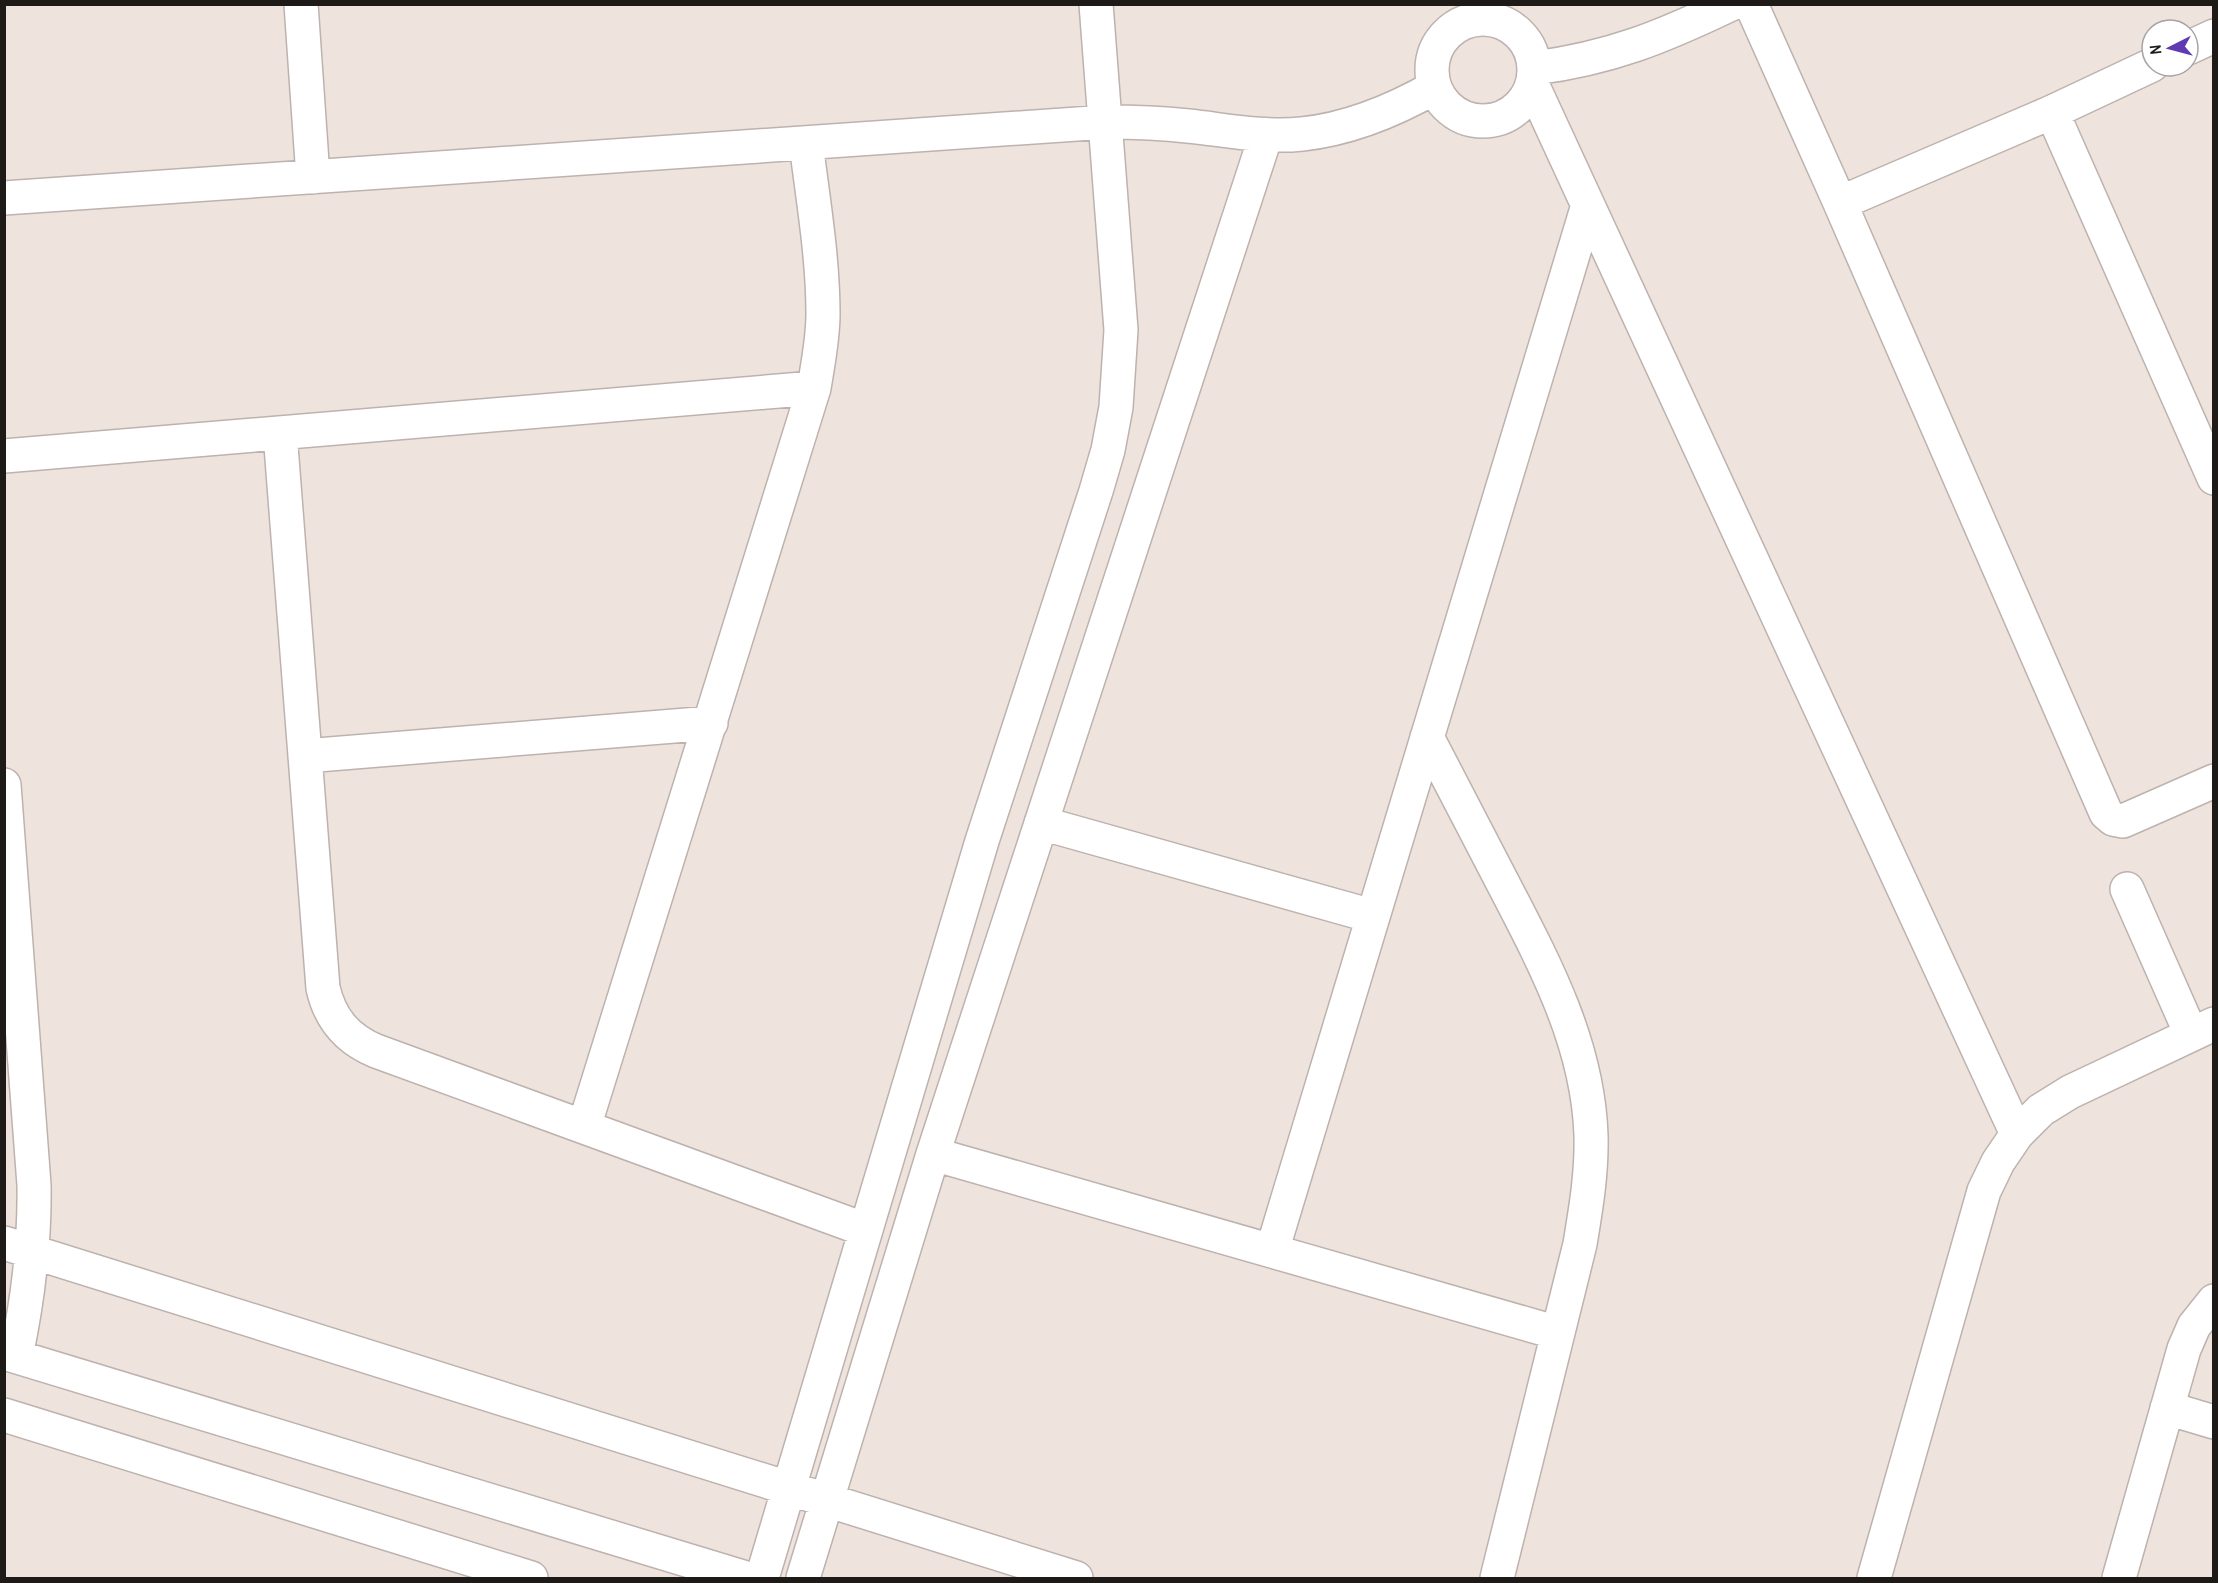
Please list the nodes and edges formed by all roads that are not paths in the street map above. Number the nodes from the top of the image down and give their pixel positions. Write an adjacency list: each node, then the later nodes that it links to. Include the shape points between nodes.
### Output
1 (301, 4): 15 (street)
2 (1096, 4): 12 (street)
3 (1731, 4): 9 (street, via 1641,45)
4 (1751, 4): 17 (street)
5 (1474, 12): 9 (street, via 1516,31 1526,41 1532,54); 10 (street, via 1439,44 1432,65)
6 (2214, 36): 7 (street)
7 (2200, 42)
8 (2140, 71): 11 (street)
9 (1533, 76): 10 (street, via 1526,99 1515,111 1485,122 1454,112 1442,102); 18 (street)
10 (1435, 87): 13 (street, via 1404,105 1337,128)
11 (2052, 112): 17 (street); 22 (street)
12 (1106, 122): 13 (street); 14 (street); 26 (street, via 1121,330 1116,407 1096,492)
13 (1266, 135): 29 (street)
14 (806, 143): 15 (street); 19 (street, via 822,281 823,316)
15 (313, 177): 16 (street)
16 (4, 198)
17 (1840, 203): 27 (street, via 2106,813 2122,821)
18 (1588, 204): 24 (street); 36 (street)
19 (814, 388): 20 (street); 23 (street)
20 (280, 433): 21 (street); 25 (street)
21 (4, 456)
22 (2214, 478)
23 (711, 723): 25 (street); 35 (street)
24 (1427, 737): 33 (street); 42 (street, via 1550,974 1571,1026 1585,1080 1591,1134 1589,1190)
25 (305, 756): 35 (street, via 323,988 326,1003 341,1028 376,1051)
26 (1003, 778): 29 (street, via 1021,772 1038,778); 30 (street)
27 (2214, 781)
28 (4, 785): 39 (street, via 33,1151 34,1219)
29 (1045, 808): 31 (street); 33 (street)
30 (982, 842): 31 (street, via 998,856); 38 (street)
31 (1029, 858): 37 (street)
32 (2127, 889): 34 (street)
33 (1372, 916): 40 (street)
34 (2202, 1029): 36 (street, via 2070,1092 2041,1110)
35 (584, 1127): 38 (street)
36 (2017, 1134): 55 (street, via 1984,1191)
37 (933, 1154): 40 (street); 48 (street)
38 (866, 1230): 47 (street)
39 (19, 1248): 43 (street, via 30,1287); 47 (street)
40 (1272, 1251): 42 (street)
41 (2214, 1301): 44 (street, via 2194,1326)
42 (1558, 1333): 54 (street)
43 (10, 1355): 50 (street)
44 (2167, 1408): 46 (street); 56 (street)
45 (4, 1415): 49 (street)
46 (2214, 1422)
47 (788, 1490): 48 (street); 51 (street)
48 (826, 1502): 52 (street); 53 (street)
49 (531, 1578)
50 (746, 1578)
51 (762, 1578)
52 (803, 1578)
53 (1076, 1578)
54 (1497, 1578)
55 (1874, 1578)
56 (2119, 1578)

